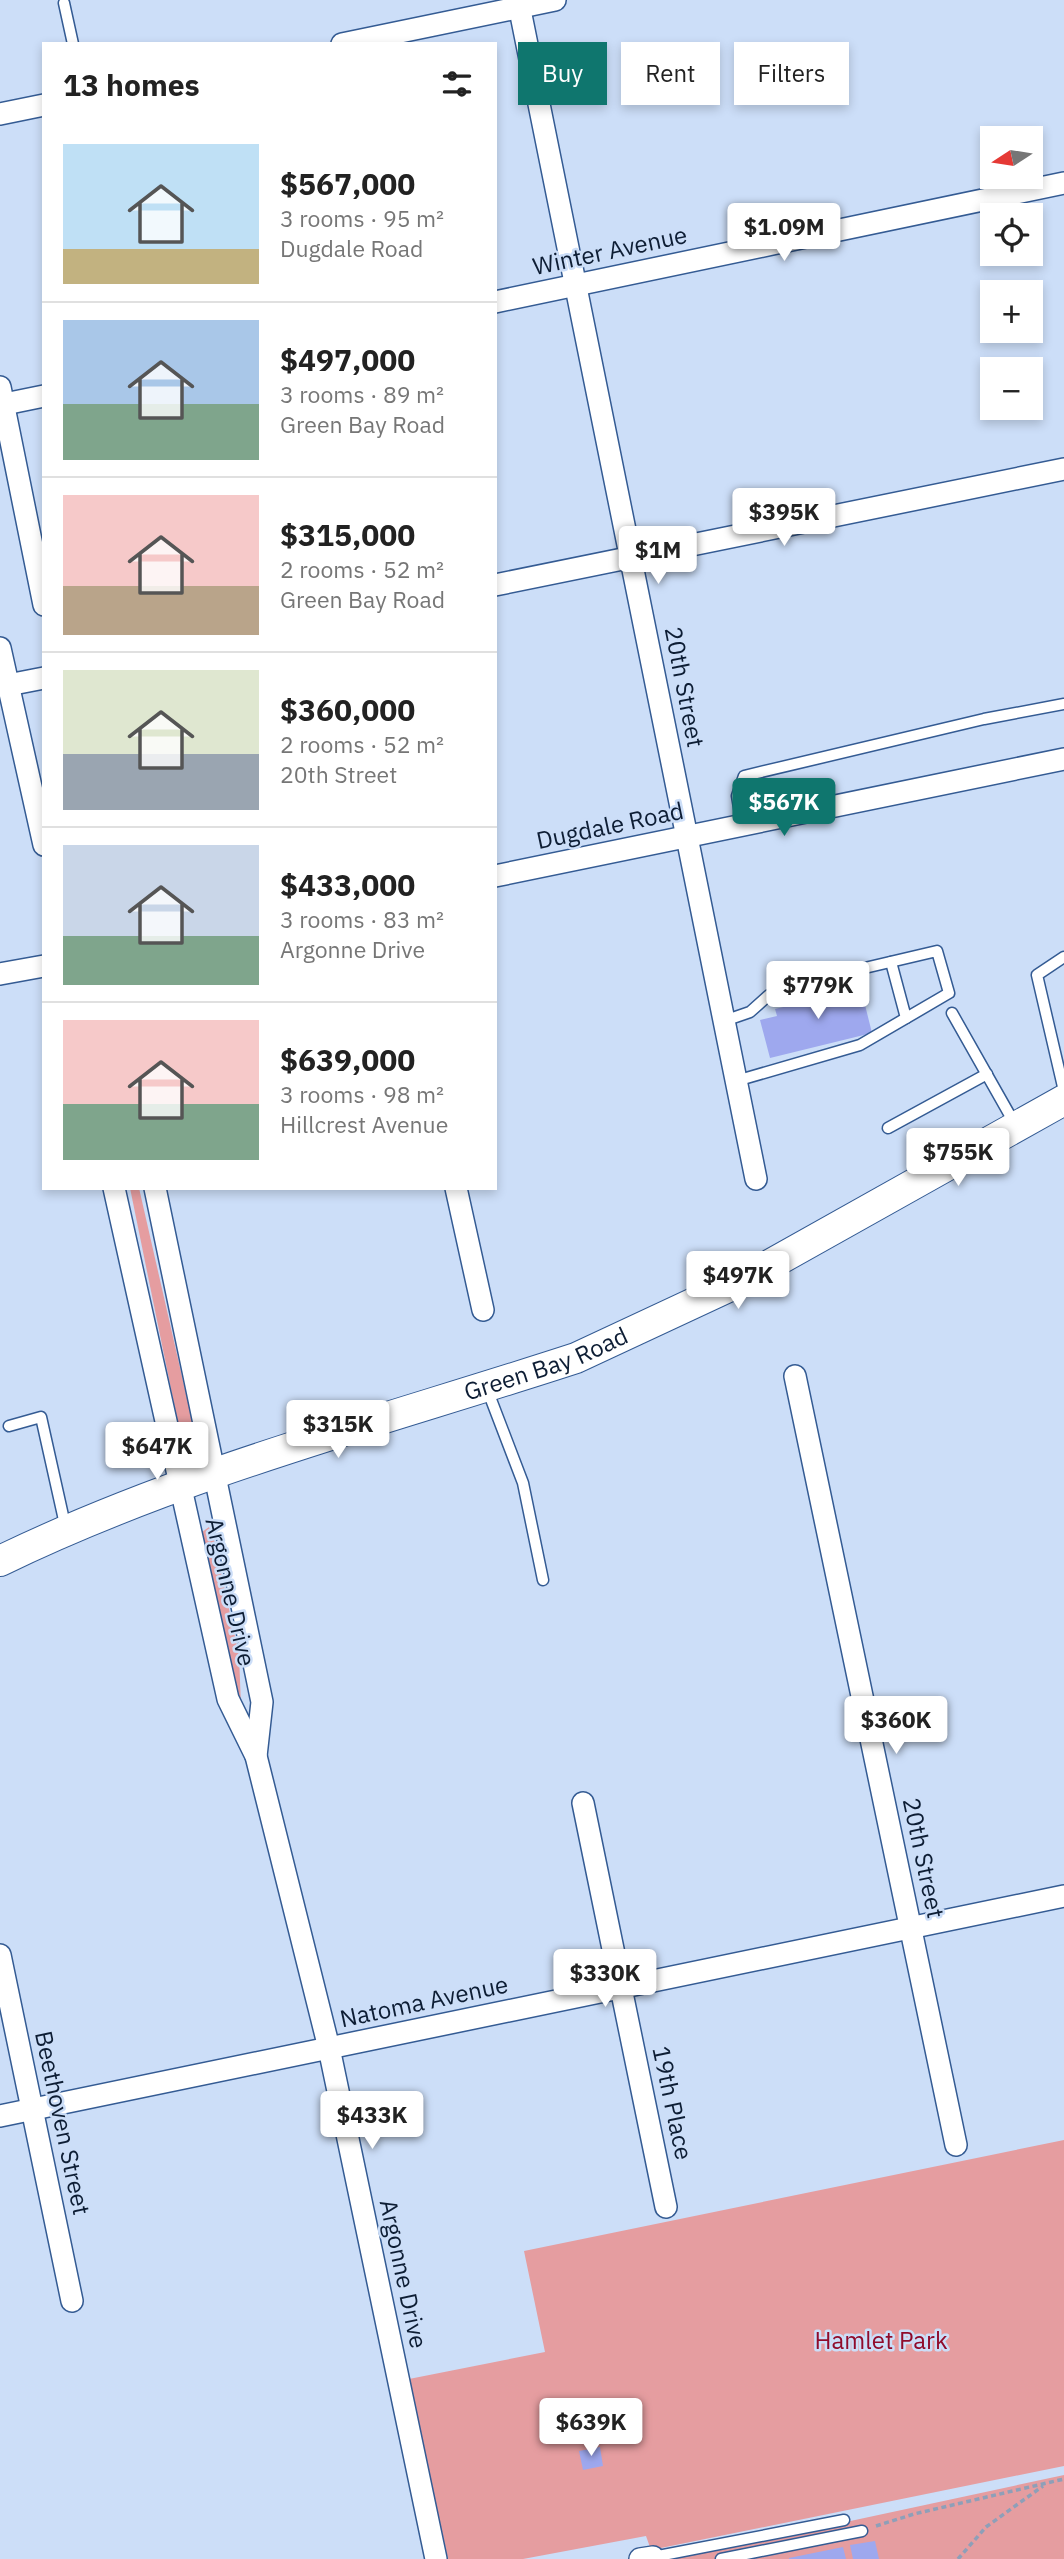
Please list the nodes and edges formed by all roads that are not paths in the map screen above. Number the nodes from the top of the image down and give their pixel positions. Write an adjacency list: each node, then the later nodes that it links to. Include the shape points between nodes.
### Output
1 (555, 0): 3 (street)
2 (64, 3): 4 (lane)
3 (519, 4): 5 (street); 9 (street, 20th Street)
4 (72, 42)
5 (351, 42)
6 (42, 105): 7 (street)
7 (0, 114)
8 (1064, 183): 9 (street, Winter Avenue)
9 (576, 285): 10 (street, Winter Avenue); 14 (street, 20th Street)
10 (497, 302)
11 (42, 396): 12 (street)
12 (1, 399): 16 (street)
13 (1064, 469): 14 (street)
14 (631, 558): 15 (street); 23 (street, 20th Street)
15 (497, 585)
16 (42, 596)
17 (0, 648): 19 (street)
18 (42, 679): 19 (street)
19 (4, 690): 24 (street)
20 (1064, 704): 22 (lane, via 744,776 737,796)
21 (1064, 759): 22 (street, Dugdale Road)
22 (742, 825): 23 (street, Dugdale Road)
23 (687, 836): 25 (street, Dugdale Road); 32 (street, 20th Street)
24 (42, 837)
25 (497, 876)
26 (1064, 957): 35 (lane, via 1037,975)
27 (891, 962): 31 (lane); 31 (lane, via 937,951 949,993); 32 (lane, via 805,982 769,995 750,1012)
28 (42, 966): 29 (street)
29 (0, 974)
30 (952, 1013): 33 (lane)
31 (906, 1018): 34 (lane, via 860,1045)
32 (724, 1021): 34 (street, 20th Street)
33 (987, 1074): 37 (lane); 38 (lane)
34 (736, 1081): 39 (street, 20th Street)
35 (1064, 1091)
36 (1064, 1100): 37 (main road, Green Bay Road)
37 (1016, 1126): 45 (main road, Green Bay Road, via 739,1282 656,1323 576,1357)
38 (888, 1128)
39 (756, 1180)
40 (114, 1190): 48 (street, Argonne Drive)
41 (155, 1190): 47 (street, Argonne Drive)
42 (456, 1190): 43 (street)
43 (482, 1310)
44 (795, 1376): 55 (street, 20th Street)
45 (485, 1387): 47 (main road, Green Bay Road); 51 (lane, via 523,1483)
46 (9, 1426): 49 (lane, via 41,1417)
47 (214, 1475): 48 (main road, Green Bay Road); 52 (street, Argonne Drive, via 262,1702)
48 (178, 1487): 49 (main road, Green Bay Road); 52 (street, Argonne Drive, via 228,1699)
49 (67, 1531): 50 (main road, Green Bay Road)
50 (0, 1561)
51 (543, 1580)
52 (257, 1756): 58 (street, Argonne Drive)
53 (583, 1803): 57 (street, 19th Place)
54 (1064, 1896): 55 (street, Natoma Avenue)
55 (911, 1928): 57 (street, Natoma Avenue); 61 (street, 20th Street)
56 (0, 1955): 59 (street, Beethoven Street)
57 (622, 1987): 58 (street, Natoma Avenue); 62 (street, 19th Place)
58 (329, 2048): 59 (street, Natoma Avenue); 68 (street, Argonne Drive)
59 (32, 2109): 60 (street, Natoma Avenue); 63 (street, Beethoven Street)
60 (0, 2116)
61 (956, 2145)
62 (666, 2207)
63 (72, 2301)
64 (844, 2520): 66 (lane)
65 (862, 2531): 69 (lane)
66 (688, 2554): 67 (lane)
67 (646, 2558)
68 (436, 2559)
69 (721, 2559)

